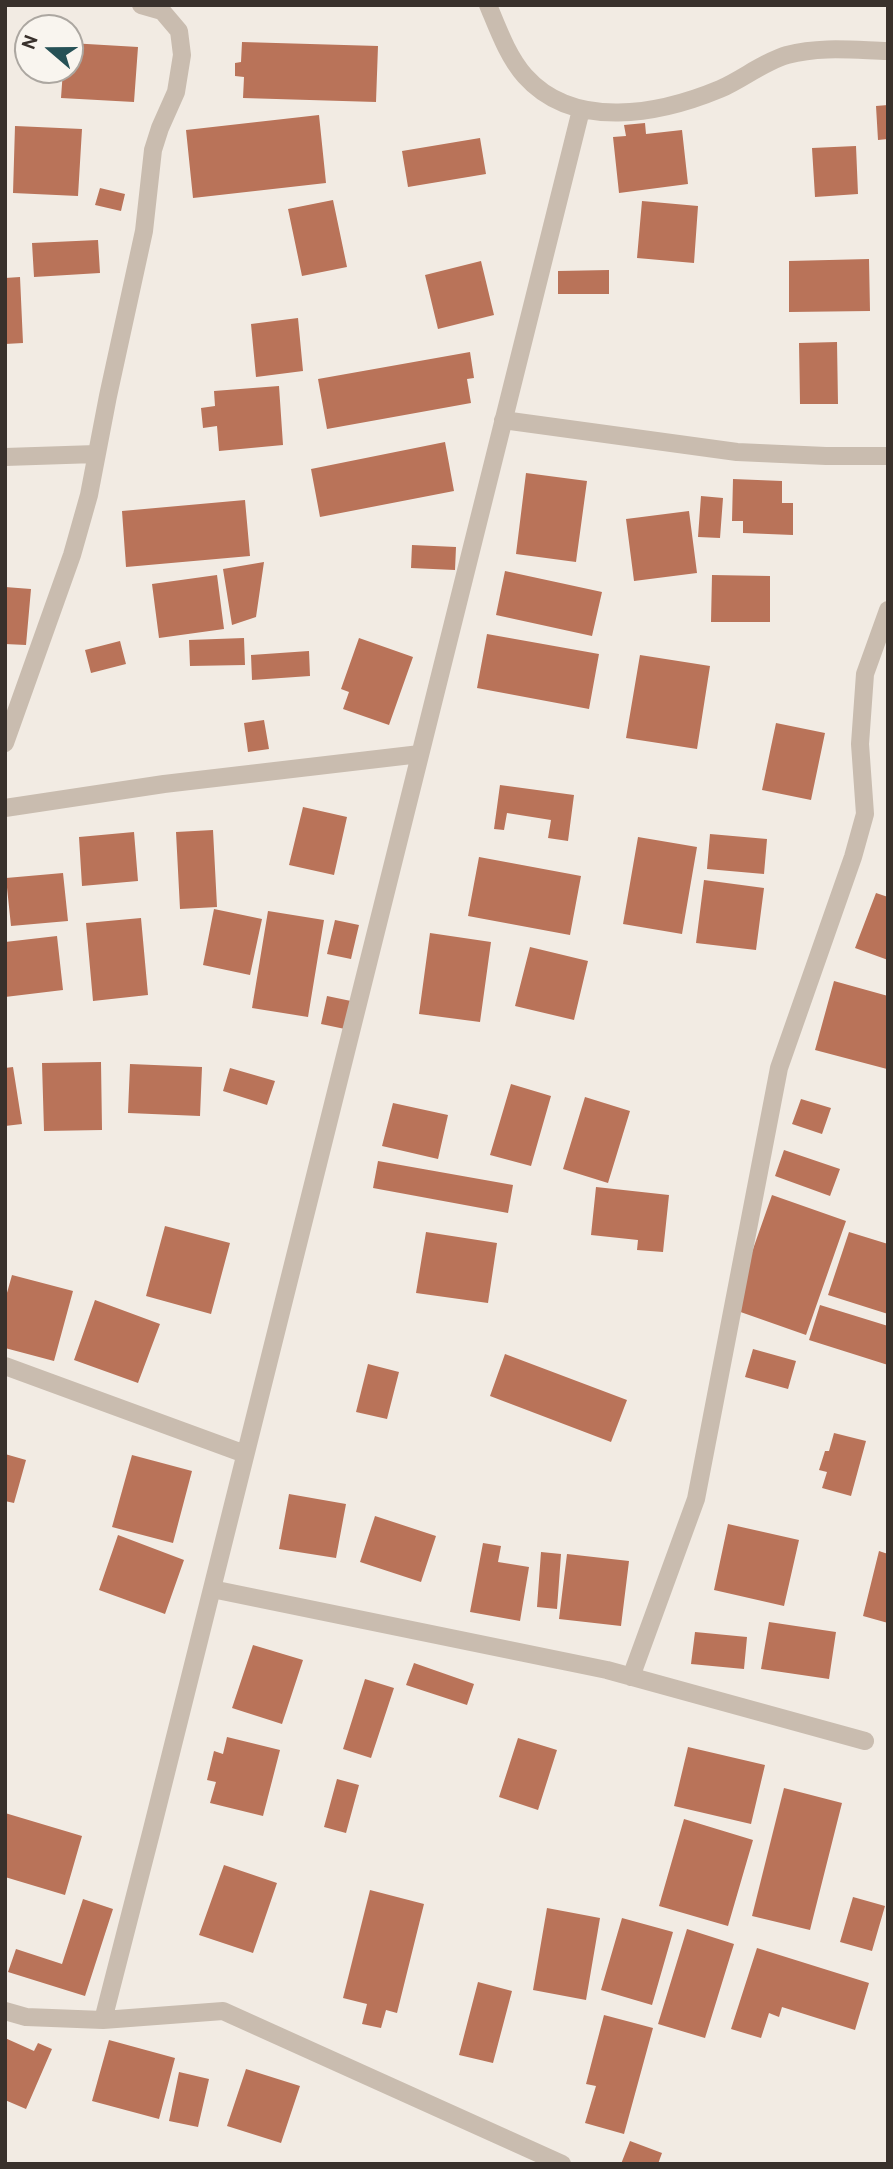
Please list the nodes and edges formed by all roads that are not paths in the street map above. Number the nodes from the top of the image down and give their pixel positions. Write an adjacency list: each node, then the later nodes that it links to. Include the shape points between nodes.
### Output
1 (141, 5): 6 (street, via 162,11 179,31 182,55 176,92 153,150 144,230)
2 (488, 5): 4 (street, via 525,76 551,98)
3 (888, 51): 4 (street, via 814,49 783,56 723,88 660,108 616,113)
4 (581, 110): 5 (street)
5 (503, 420): 7 (street, via 737,452); 11 (street)
6 (96, 454): 8 (street); 10 (street, via 72,555)
7 (888, 456)
8 (5, 457)
9 (888, 610): 16 (street, via 865,674 860,744 865,814 779,1068 695,1499)
10 (5, 743)
11 (420, 754): 12 (street); 14 (street)
12 (5, 808)
13 (5, 1366): 14 (street)
14 (245, 1454): 15 (street)
15 (212, 1589): 16 (street); 19 (street)
16 (631, 1677): 17 (street)
17 (865, 1741)
18 (5, 2011): 19 (street, via 26,2017)
19 (103, 2020): 20 (street, via 223,2011)
20 (562, 2164)

